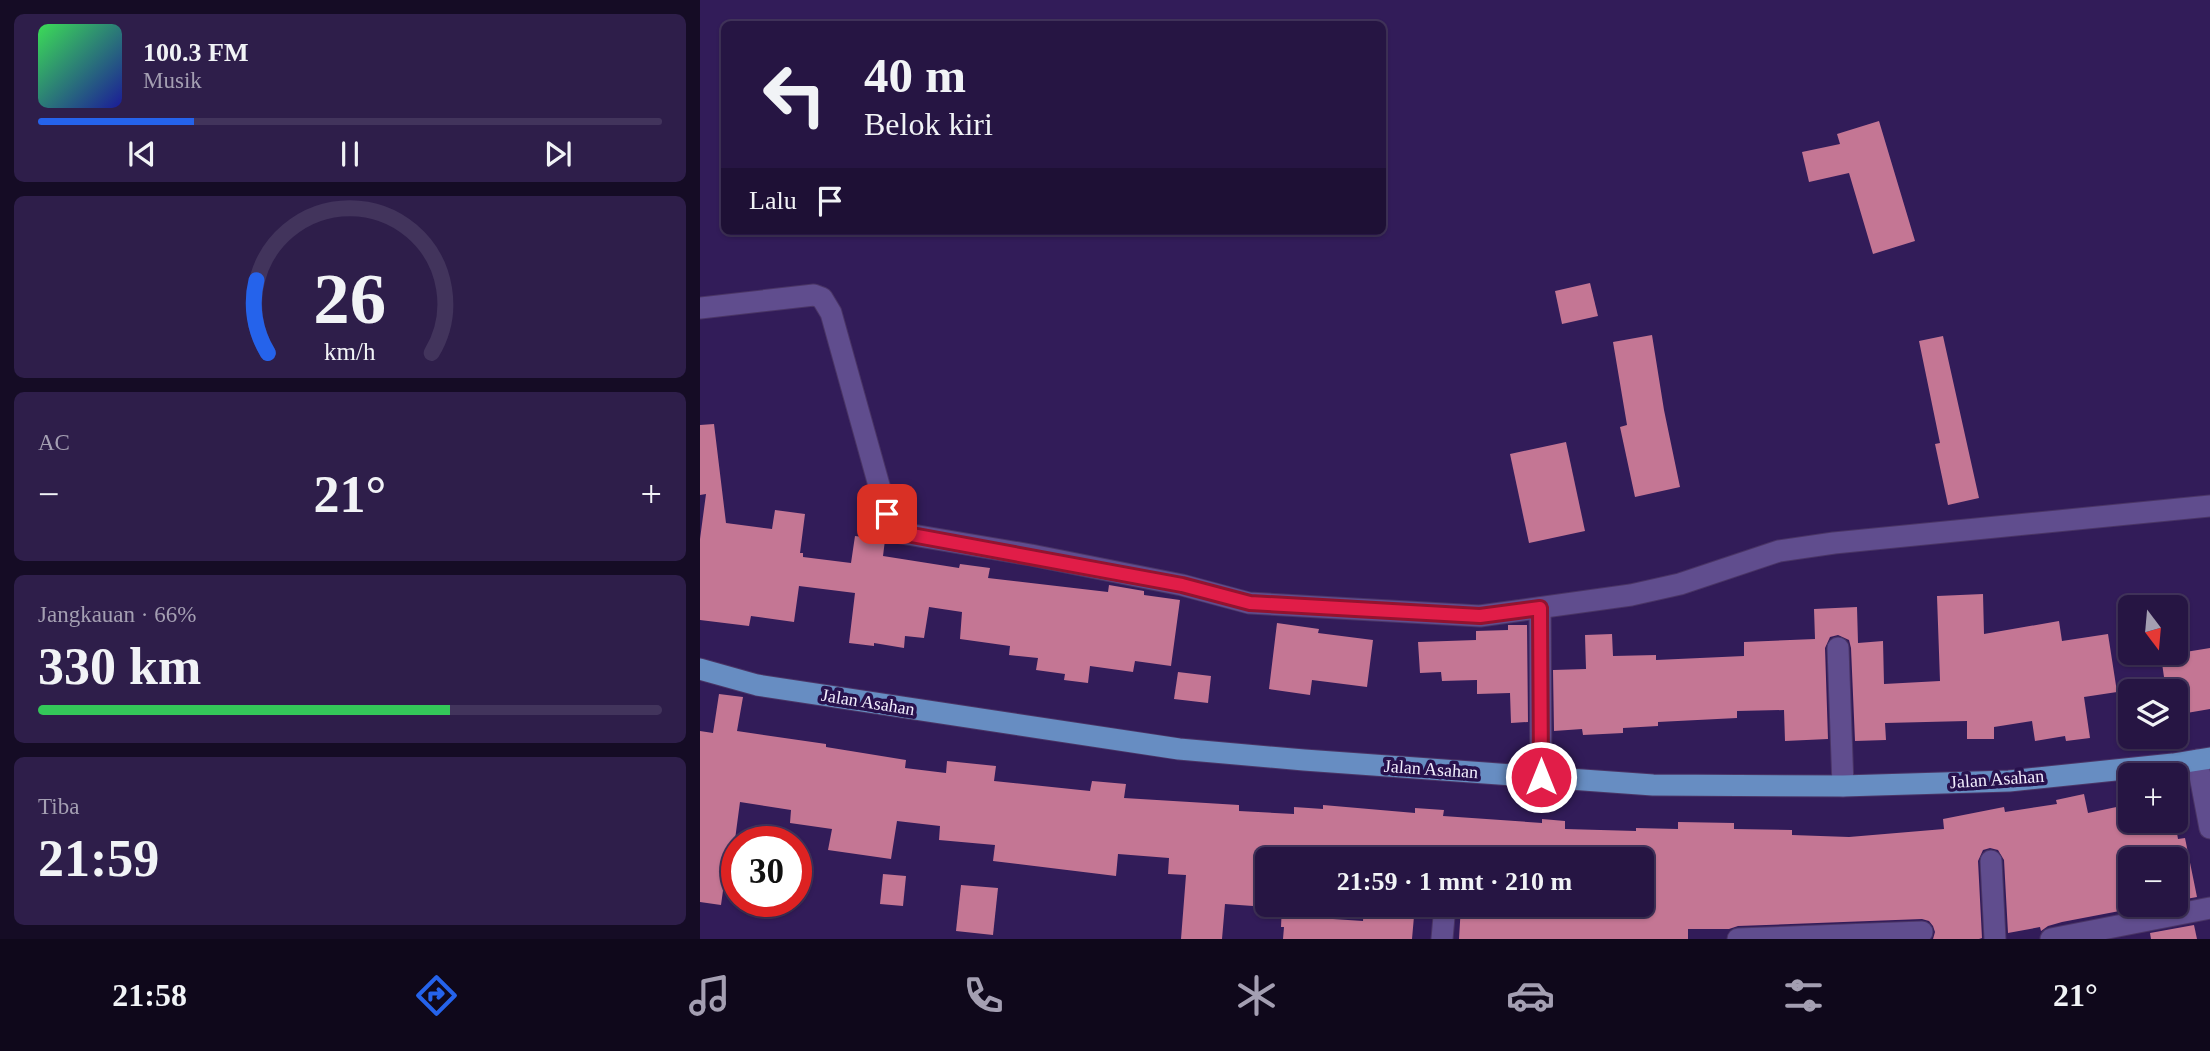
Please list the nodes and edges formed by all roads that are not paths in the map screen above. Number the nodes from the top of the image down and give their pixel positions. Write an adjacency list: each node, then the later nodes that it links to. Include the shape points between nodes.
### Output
1 (700, 308): 3 (street, via 814,295 822,298 831,313 887,514 901,533 1182,585 1250,603)
2 (2210, 506): 3 (street, via 1779,551 1680,584)
3 (1540, 620): 7 (street)
4 (1838, 648): 8 (street)
5 (700, 670): 7 (main road, Jalan Asahan, via 757,685 1179,749)
6 (2203, 759): 8 (main road, Jalan Asahan, via 2009,781); 9 (street)
7 (1541, 777): 8 (main road, Jalan Asahan, via 1653,785)
8 (1843, 786)
9 (2210, 828)
10 (1991, 861): 17 (street)
11 (2210, 908): 18 (street)
12 (1444, 917): 16 (street)
13 (1922, 932): 14 (street)
14 (1881, 937): 15 (street)
15 (1747, 938)
16 (1441, 939)
17 (1995, 939)
18 (2052, 939)

